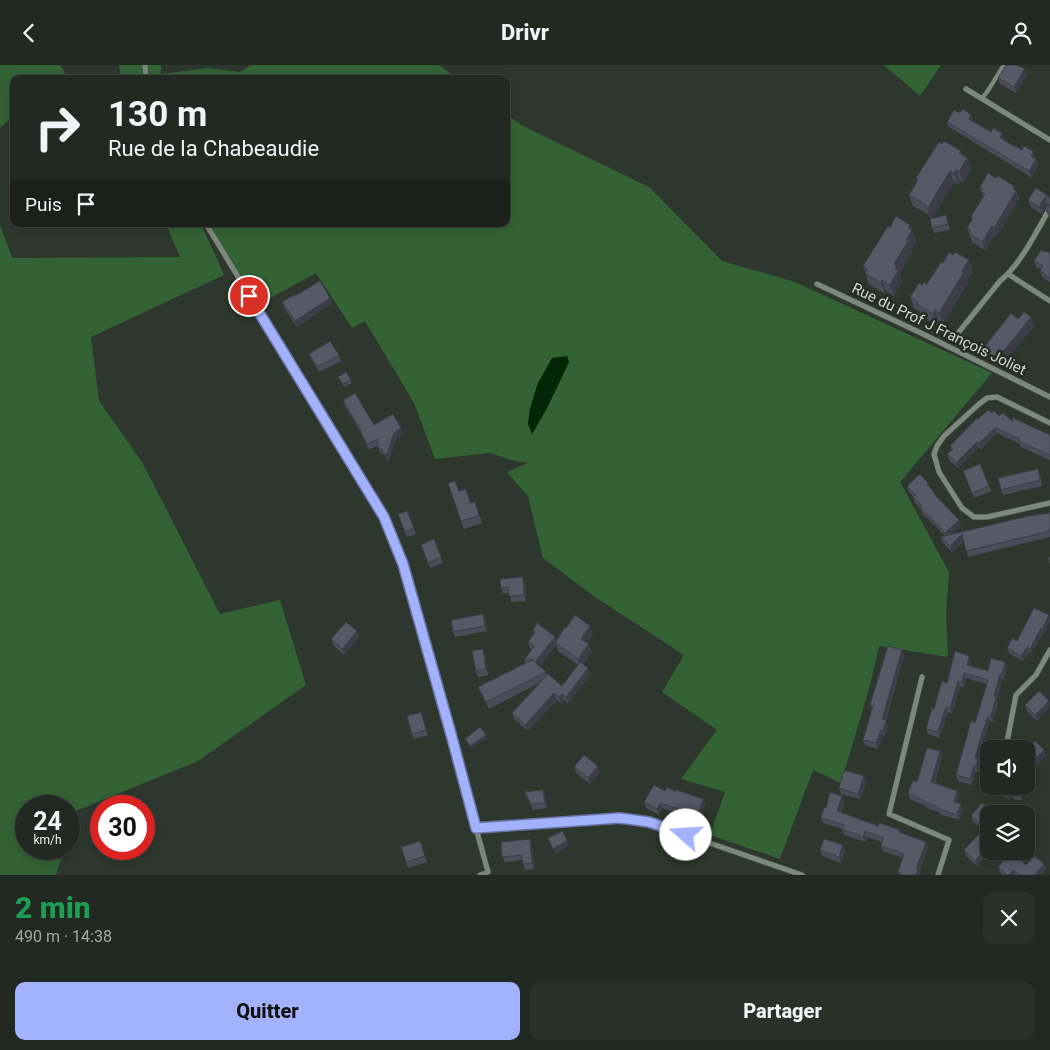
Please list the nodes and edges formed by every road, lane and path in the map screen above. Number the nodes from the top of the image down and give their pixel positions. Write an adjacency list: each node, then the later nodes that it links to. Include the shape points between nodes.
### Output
1 (1004, 65): 3 (lane)
2 (966, 89): 3 (street)
3 (982, 98): 4 (street)
4 (1050, 140)
5 (1050, 208): 7 (street)
6 (208, 227): 17 (street, via 384,517 403,564)
7 (1008, 274): 9 (street); 10 (street)
8 (817, 284): 11 (street, Rue du Prof J François Joliet)
9 (1050, 301)
10 (954, 338)
11 (1050, 397)
12 (1050, 423): 13 (street, via 997,397 987,398 944,436 934,454 939,472 962,508 974,517)
13 (1050, 503)
14 (1050, 650): 16 (street, via 1036,675 1016,695)
15 (922, 677): 20 (street, via 889,814 949,840)
16 (1007, 740)
17 (476, 828): 18 (street, via 488,872); 19 (street, via 620,818 649,822)
18 (480, 875)
19 (802, 875)
20 (938, 875)

